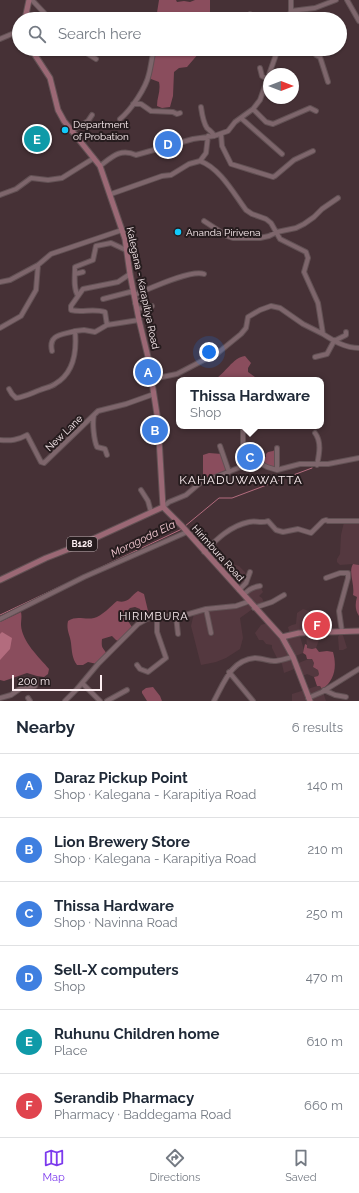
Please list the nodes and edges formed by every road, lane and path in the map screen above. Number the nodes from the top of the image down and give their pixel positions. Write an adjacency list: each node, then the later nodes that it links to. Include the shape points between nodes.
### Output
1 (30, 0): 6 (main road); 7 (street)
2 (290, 0): 5 (street)
3 (336, 0): 5 (street, via 315,8)
4 (347, 0): 8 (street)
5 (292, 11)
6 (27, 12)
7 (44, 12)
8 (359, 21)
9 (12, 34): 10 (street)
10 (0, 39)
11 (36, 56): 30 (main road, Kalegana - Karapitiya Road, via 50,78 58,110)
12 (91, 56): 16 (street)
13 (153, 56): 22 (street, via 149,75)
14 (275, 56): 18 (street)
15 (318, 56): 20 (street)
16 (96, 59)
17 (260, 68): 19 (street)
18 (271, 68)
19 (263, 77)
20 (328, 82)
21 (263, 91): 24 (street)
22 (133, 104): 26 (street, via 141,104 151,111); 29 (street)
23 (201, 108): 33 (street, via 202,117)
24 (253, 109): 25 (street, via 266,122 273,124 310,108); 28 (street)
25 (316, 111)
26 (180, 113)
27 (92, 115): 30 (street, via 88,121)
28 (241, 118): 31 (street, via 228,131); 35 (street)
29 (120, 120)
30 (71, 131): 36 (main road, Kalegana - Karapitiya Road)
31 (221, 134): 33 (street); 34 (street, via 222,146 231,164 269,176 275,176 294,160)
32 (208, 136): 33 (street); 37 (street, via 206,153); 38 (street, via 136,155 128,151)
33 (214, 136)
34 (313, 151)
35 (282, 154)
36 (94, 158): 38 (main road, Kalegana - Karapitiya Road); 39 (street, via 62,178 31,178 16,189)
37 (200, 161): 40 (street, via 189,164 171,176 162,176); 44 (street, via 217,171 246,210 266,219)
38 (100, 166): 40 (main road, Kalegana - Karapitiya Road)
39 (0, 194)
40 (111, 194): 43 (main road, Kalegana - Karapitiya Road)
41 (338, 198): 44 (street, via 304,224)
42 (204, 221): 44 (street, via 233,238 260,238)
43 (122, 230): 45 (street); 47 (main road, Kalegana - Karapitiya Road)
44 (276, 232): 66 (street, via 282,240 306,252 308,258 304,272 318,303)
45 (88, 241): 46 (street); 48 (street, via 51,254)
46 (96, 248): 47 (street, via 111,243); 50 (street, via 92,260 75,267)
47 (126, 250): 51 (main road, Kalegana - Karapitiya Road)
48 (38, 265): 53 (street, via 10,280); 63 (street, via 36,290 21,316)
49 (83, 272): 50 (street)
50 (75, 274): 55 (street)
51 (130, 274): 54 (main road, Kalegana - Karapitiya Road); 55 (street, via 118,282 83,289)
52 (204, 274): 54 (street, via 180,277)
53 (0, 282)
54 (134, 294): 57 (street, via 130,292); 58 (main road, Kalegana - Karapitiya Road)
55 (78, 296): 62 (street, via 71,310 105,312)
56 (145, 298): 58 (street)
57 (103, 299)
58 (135, 303): 60 (main road, Kalegana - Karapitiya Road)
59 (152, 306): 60 (street)
60 (137, 309): 61 (main road, Kalegana - Karapitiya Road)
61 (139, 320): 62 (street); 71 (main road, Kalegana - Karapitiya Road)
62 (107, 326): 64 (street, via 95,332)
63 (0, 328)
64 (75, 331): 69 (street, via 55,337 52,340); 72 (street, via 74,360 68,373 55,384 24,397 16,398)
65 (346, 332): 67 (street, via 346,335)
66 (323, 334): 67 (street); 71 (street, via 280,308 271,306 248,318 242,334 219,352 177,374)
67 (334, 341): 68 (street); 70 (street, via 327,354)
68 (359, 348)
69 (52, 351)
70 (315, 357)
71 (152, 379): 73 (main road, Kalegana - Karapitiya Road)
72 (9, 390)
73 (154, 394): 74 (street, New Lane, via 98,411); 87 (main road, Kalegana - Karapitiya Road)
74 (94, 415): 77 (street, New Lane, via 44,463 41,462 28,435 10,441); 80 (street, via 94,441 97,447 105,449)
75 (243, 429): 83 (street, via 245,451)
76 (315, 433): 82 (street, via 319,446)
77 (0, 440)
78 (220, 446): 85 (street)
79 (277, 448): 84 (street)
80 (107, 454)
81 (359, 458): 82 (street)
82 (317, 465): 84 (street, via 300,464)
83 (241, 466): 84 (street, via 258,462); 85 (street)
84 (277, 470)
85 (229, 472): 87 (street, via 200,483 186,495)
86 (141, 490): 88 (street)
87 (163, 507): 88 (main road, B128); 90 (main road, Hirimbura Road)
88 (151, 512): 94 (main road, B128)
89 (359, 521): 91 (street, via 326,520 311,533 298,529 283,532 276,530 268,521 250,521 226,531)
90 (186, 531): 91 (main road, Hirimbura Road); 104 (street, via 84,577)
91 (204, 552): 96 (main road, Hirimbura Road)
92 (250, 572): 96 (street, via 246,583)
93 (326, 578): 106 (street, via 348,573 339,611)
94 (0, 580)
95 (260, 586): 97 (street, via 252,588)
96 (239, 590): 97 (main road, Hirimbura Road)
97 (244, 595): 99 (main road, Hirimbura Road)
98 (284, 595): 100 (street)
99 (250, 601): 100 (main road, Hirimbura Road); 101 (street, via 236,606)
100 (254, 608): 109 (main road, Hirimbura Road)
101 (206, 609): 103 (street); 107 (street)
102 (157, 616): 103 (street); 111 (street, via 157,632 166,658 148,672); 114 (street, via 138,624)
103 (176, 616): 108 (street)
104 (0, 619)
105 (359, 631): 106 (main road)
106 (342, 632): 109 (main road, via 299,633)
107 (211, 633)
108 (178, 634)
109 (282, 637): 110 (main road)
110 (293, 657): 113 (street, via 275,661 256,658 245,660 236,664); 120 (main road)
111 (137, 665)
112 (359, 669): 117 (street)
113 (229, 672): 124 (street); 125 (street)
114 (82, 683): 121 (street); 122 (street)
115 (35, 686): 119 (street, via 21,688 11,696)
116 (127, 690): 123 (street)
117 (324, 690): 118 (street); 120 (street)
118 (346, 697)
119 (0, 698)
120 (309, 699)
121 (65, 701)
122 (100, 701)
123 (107, 701)
124 (214, 701)
125 (253, 701)

